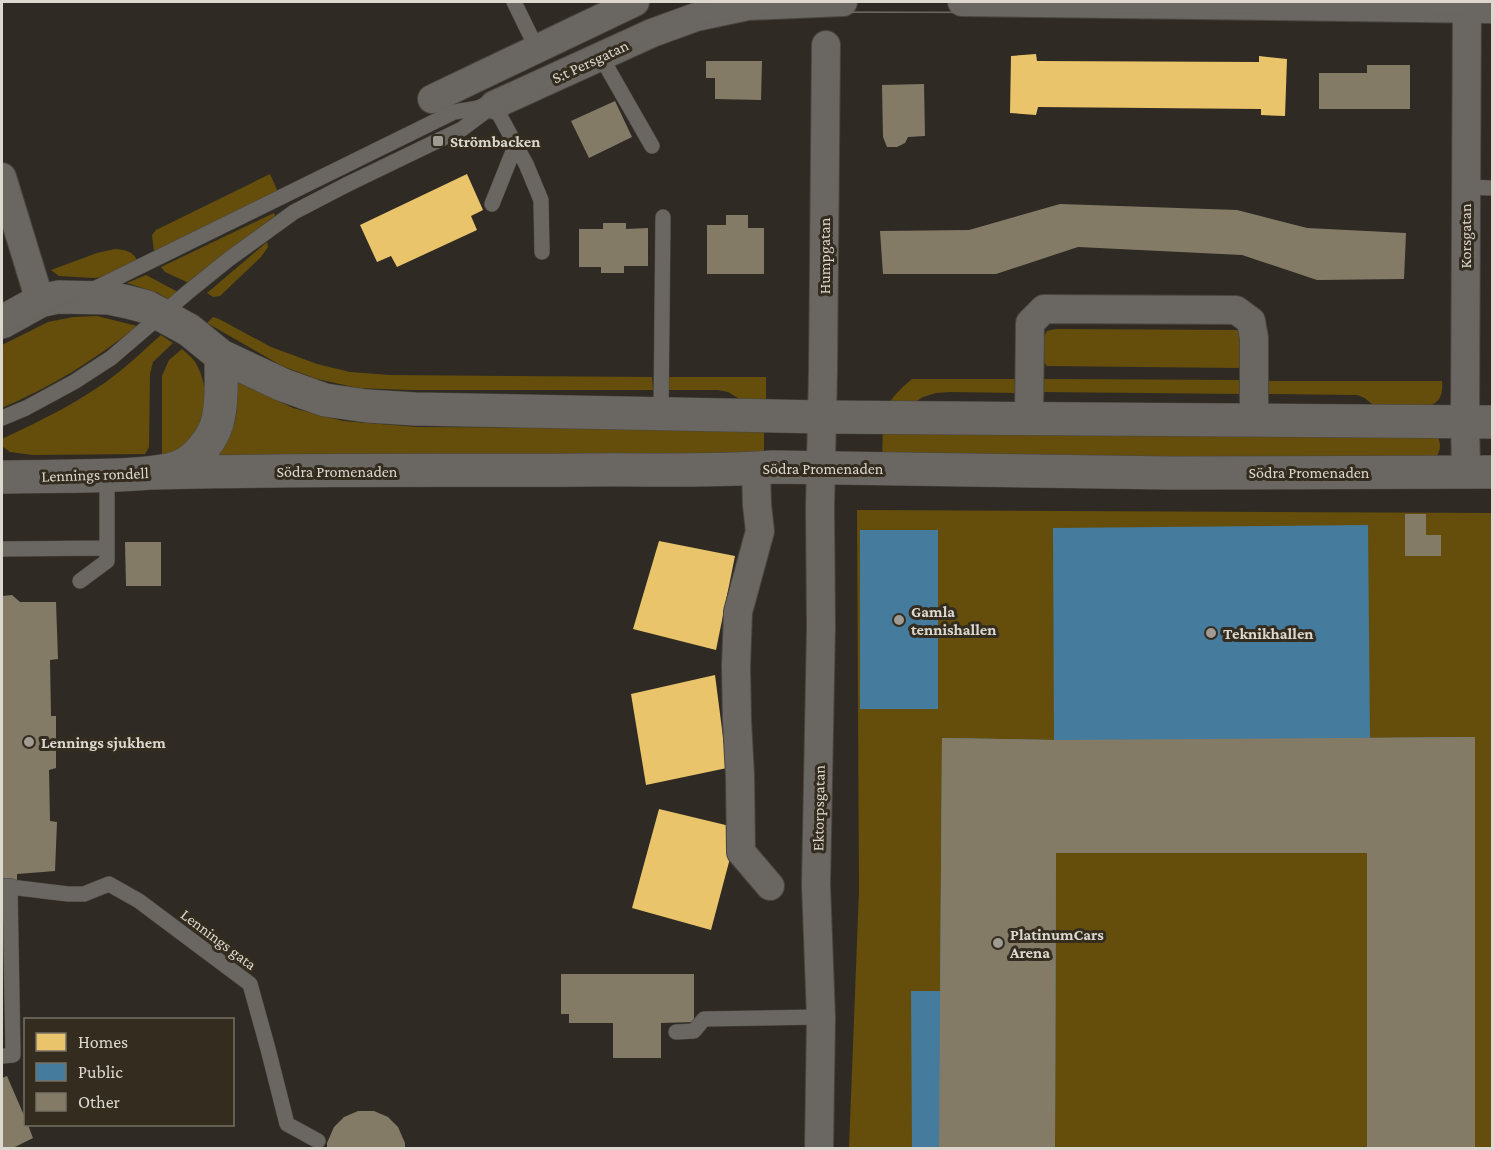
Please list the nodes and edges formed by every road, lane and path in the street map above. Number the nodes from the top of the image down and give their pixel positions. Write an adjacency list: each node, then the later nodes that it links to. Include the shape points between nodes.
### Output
1 (514, 2): 7 (lane)
2 (635, 2): 7 (street, S:t Persgatan)
3 (843, 2): 8 (street, S:t Persgatan, via 748,6 696,17)
4 (962, 2): 5 (street)
5 (1476, 6): 14 (street, Korsgatan)
6 (826, 45): 24 (street, Humpgatan)
7 (537, 49): 9 (street, S:t Persgatan)
8 (597, 57): 10 (street, S:t Persgatan); 12 (lane, via 604,62)
9 (432, 99)
10 (494, 105): 11 (lane); 18 (lane, via 453,112); 20 (lane, via 462,129 294,212 229,259)
11 (516, 144): 15 (lane); 17 (lane, via 541,200)
12 (652, 146)
13 (2, 177): 19 (street)
14 (1479, 188): 28 (street, Korsgatan)
15 (492, 204)
16 (663, 217): 23 (lane)
17 (542, 252)
18 (80, 297): 19 (main road); 20 (main road, via 128,302)
19 (40, 301): 21 (main road)
20 (161, 316): 22 (main road, via 189,330); 25 (lane, via 111,358 74,382)
21 (2, 322)
22 (221, 356): 23 (main road, via 283,386 356,405); 32 (main road, Lennings rondell, via 215,429 194,459)
23 (661, 414): 24 (main road)
24 (822, 417): 26 (main road); 29 (street, Humpgatan)
25 (2, 418)
26 (1029, 419): 27 (main road); 27 (street, via 1030,323 1044,309 1191,309 1236,310 1251,321)
27 (1254, 420): 28 (main road)
28 (1479, 422): 31 (street, Korsgatan)
29 (821, 467): 30 (main road, Södra Promenaden); 31 (main road, Södra Promenaden, via 1172,473); 40 (street, Ektorpsgatan, via 816,885)
30 (756, 468): 32 (main road, Södra Promenaden); 39 (street, via 760,531 738,612 741,852)
31 (1479, 471)
32 (154, 473): 33 (main road, Lennings rondell)
33 (107, 476): 34 (main road, Lennings rondell); 35 (lane)
34 (2, 477)
35 (107, 548): 36 (lane); 37 (lane, via 107,561)
36 (2, 549)
37 (80, 581)
38 (6, 886): 42 (lane, via 13,1054); 43 (lane, Lennings gata, via 84,894 109,884 139,901 250,984 287,1124)
39 (770, 886)
40 (821, 1017): 41 (lane, via 704,1019 694,1031); 44 (street, Ektorpsgatan)
41 (676, 1032)
42 (2, 1056)
43 (318, 1141)
44 (819, 1149)

